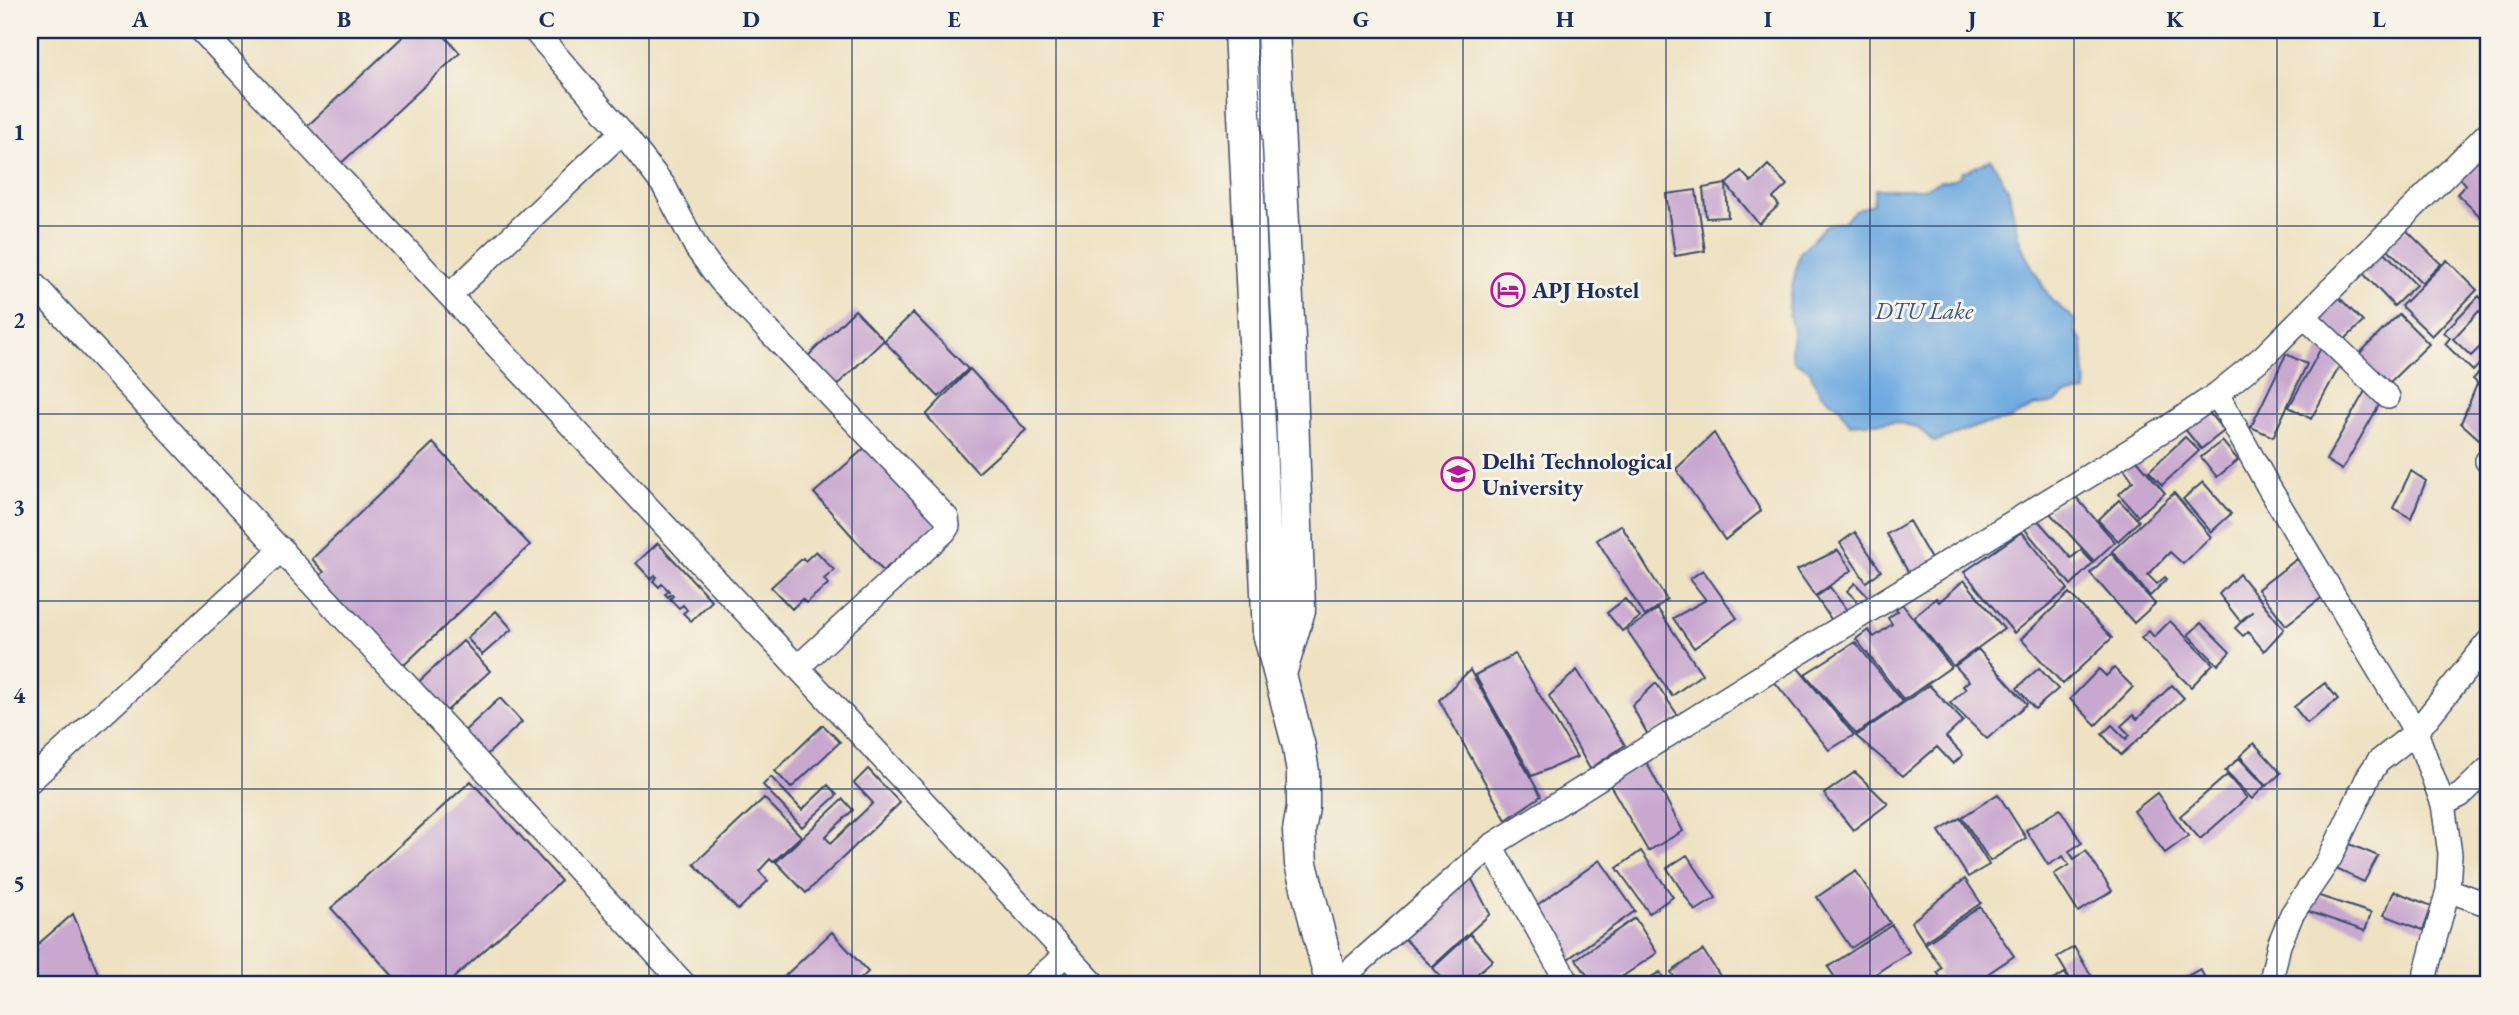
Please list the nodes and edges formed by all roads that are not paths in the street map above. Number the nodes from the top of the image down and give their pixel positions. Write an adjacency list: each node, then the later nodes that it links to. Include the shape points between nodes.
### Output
1 (201, 30): 8 (street)
2 (534, 30): 5 (street)
3 (1240, 30): 15 (street, via 1269,632)
4 (1272, 30): 15 (street, via 1299,610)
5 (622, 132): 8 (street); 14 (street, via 664,186 697,249 720,280 947,518 944,532)
6 (2489, 132): 9 (street)
7 (30, 280): 12 (street)
8 (450, 295): 14 (street)
9 (2304, 317): 10 (street); 11 (street)
10 (2217, 394): 16 (street); 20 (street)
11 (2388, 397)
12 (282, 549): 18 (street); 24 (street)
13 (2489, 640): 16 (street)
14 (798, 667): 23 (street)
15 (1280, 676): 27 (street, via 1303,773 1301,864)
16 (2417, 732): 19 (street); 29 (street, via 2378,762 2369,775 2330,858 2292,914)
17 (2489, 768): 19 (street, via 2461,795)
18 (30, 781)
19 (2443, 804): 21 (street, via 2450,855)
20 (1491, 846): 27 (street); 28 (street)
21 (2448, 890): 22 (street); 30 (street)
22 (2489, 905)
23 (1066, 954): 25 (street); 26 (street)
24 (685, 985)
25 (1032, 985)
26 (1095, 985)
27 (1333, 985)
28 (1569, 985)
29 (2270, 985)
30 (2425, 985)

